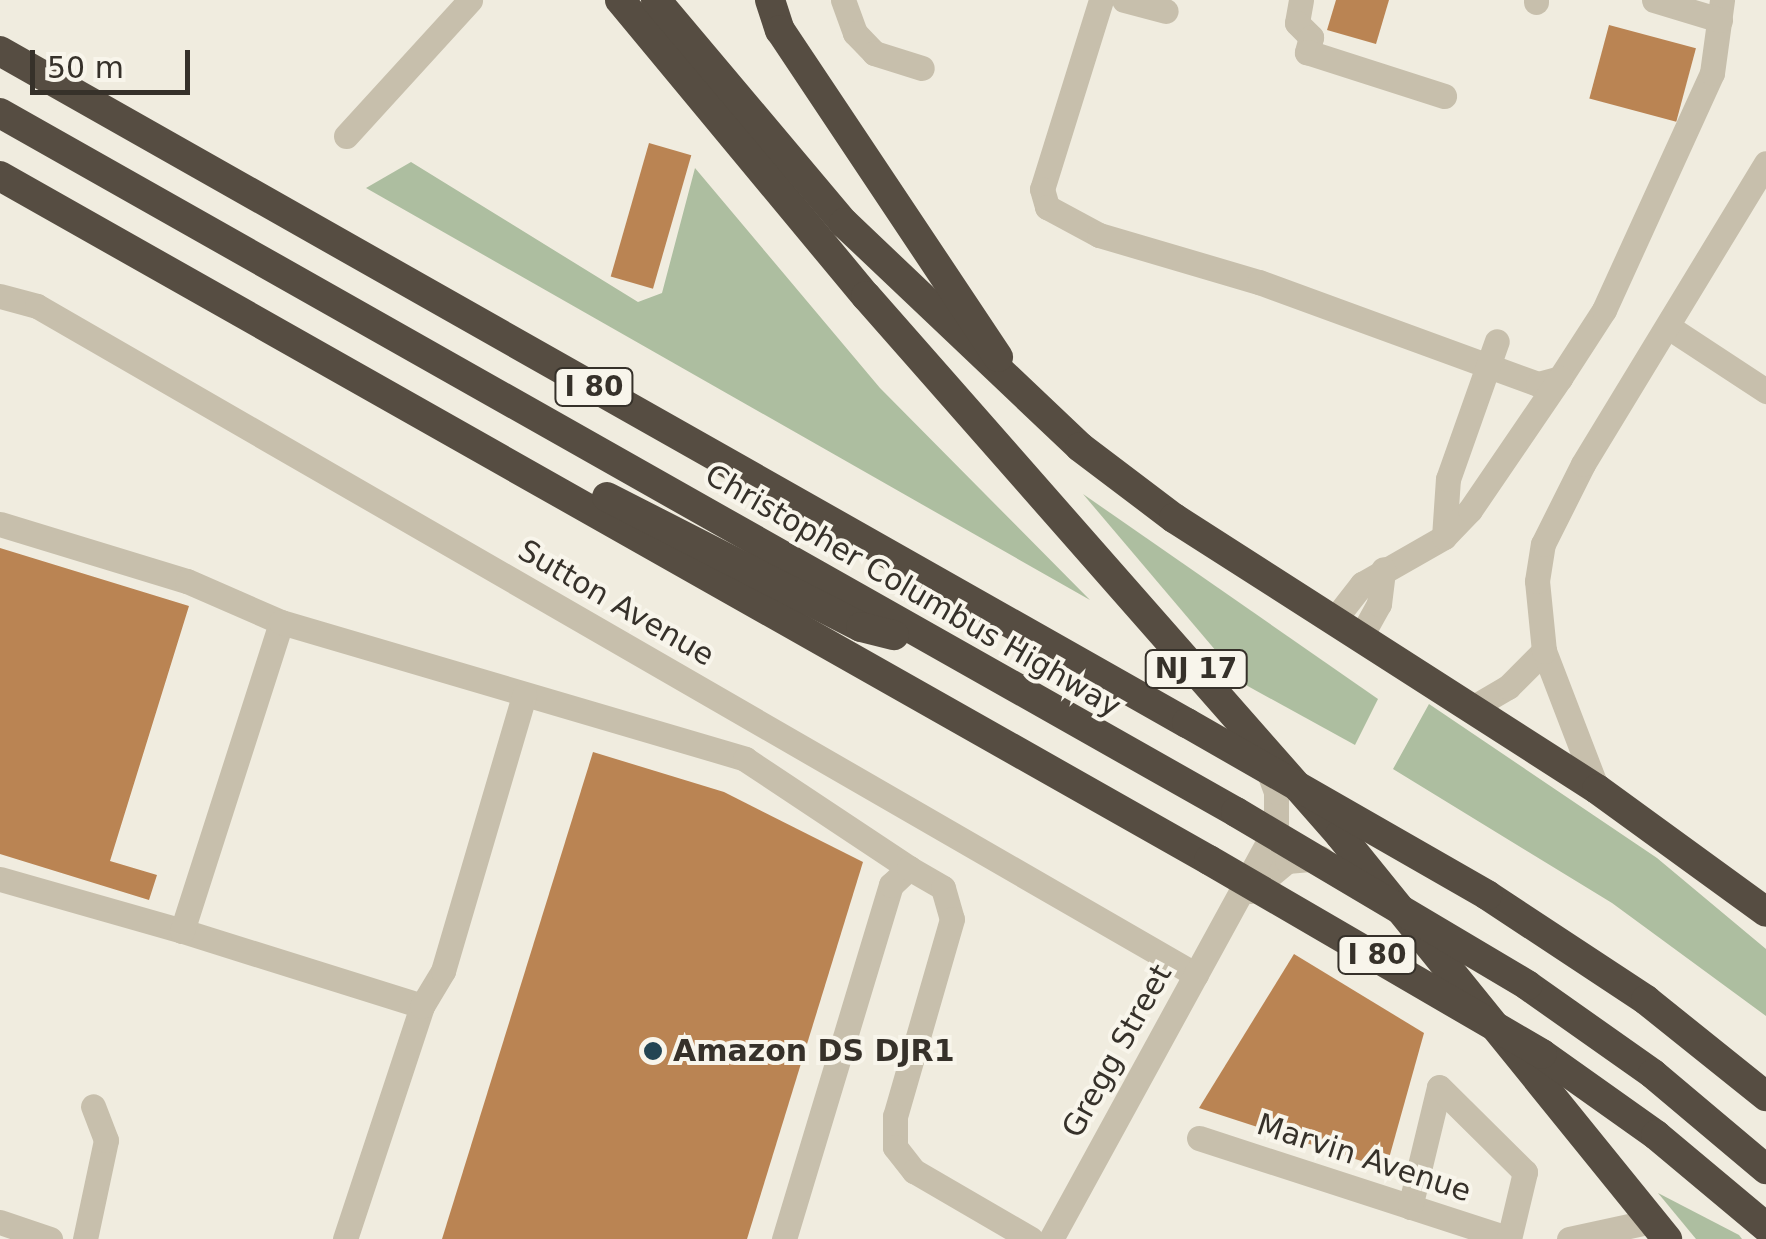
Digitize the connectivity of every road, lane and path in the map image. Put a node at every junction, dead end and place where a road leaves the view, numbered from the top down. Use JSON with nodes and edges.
{"nodes":[{"id":1,"x":620,"y":0,"type":"edge"},
{"id":2,"x":656,"y":0,"type":"edge"},
{"id":3,"x":770,"y":0,"type":"edge"},
{"id":4,"x":844,"y":0,"type":"edge"},
{"id":5,"x":1102,"y":0,"type":"edge"},
{"id":6,"x":1124,"y":0,"type":"edge"},
{"id":7,"x":1301,"y":0,"type":"edge"},
{"id":8,"x":1654,"y":0,"type":"edge"},
{"id":9,"x":467,"y":1,"type":"edge"},
{"id":10,"x":1721,"y":10,"type":"edge"},
{"id":11,"x":1166,"y":12,"type":"dead end"},
{"id":12,"x":0,"y":51,"type":"edge"},
{"id":13,"x":922,"y":68,"type":"dead end"},
{"id":14,"x":1444,"y":96,"type":"dead end"},
{"id":15,"x":0,"y":113,"type":"edge"},
{"id":16,"x":346,"y":136,"type":"dead end"},
{"id":17,"x":1766,"y":164,"type":"edge"},
{"id":18,"x":0,"y":176,"type":"edge"},
{"id":19,"x":0,"y":296,"type":"edge"},
{"id":20,"x":1670,"y":328,"type":"junction"},
{"id":21,"x":1497,"y":341,"type":"dead end"},
{"id":22,"x":1488,"y":366,"type":"junction"},
{"id":23,"x":1560,"y":378,"type":"junction"},
{"id":24,"x":1766,"y":391,"type":"edge"},
{"id":25,"x":1027,"y":401,"type":"junction"},
{"id":26,"x":437,"y":422,"type":"junction"},
{"id":27,"x":0,"y":524,"type":"edge"},
{"id":28,"x":1444,"y":537,"type":"junction"},
{"id":29,"x":1383,"y":570,"type":"junction"},
{"id":30,"x":1334,"y":620,"type":"junction"},
{"id":31,"x":281,"y":622,"type":"junction"},
{"id":32,"x":1360,"y":638,"type":"junction"},
{"id":33,"x":940,"y":648,"type":"junction"},
{"id":34,"x":1544,"y":651,"type":"junction"},
{"id":35,"x":524,"y":695,"type":"junction"},
{"id":36,"x":1472,"y":708,"type":"junction"},
{"id":37,"x":1256,"y":738,"type":"junction"},
{"id":38,"x":1597,"y":789,"type":"junction"},
{"id":39,"x":1364,"y":865,"type":"junction"},
{"id":40,"x":909,"y":868,"type":"junction"},
{"id":41,"x":0,"y":880,"type":"edge"},
{"id":42,"x":1244,"y":897,"type":"junction"},
{"id":43,"x":1766,"y":912,"type":"edge"},
{"id":44,"x":182,"y":931,"type":"junction"},
{"id":45,"x":1196,"y":975,"type":"junction"},
{"id":46,"x":422,"y":1006,"type":"junction"},
{"id":47,"x":1766,"y":1096,"type":"edge"},
{"id":48,"x":93,"y":1106,"type":"dead end"},
{"id":49,"x":1199,"y":1138,"type":"dead end"},
{"id":50,"x":1766,"y":1169,"type":"edge"},
{"id":51,"x":1410,"y":1207,"type":"junction"},
{"id":52,"x":0,"y":1222,"type":"edge"},
{"id":53,"x":1766,"y":1226,"type":"edge"},
{"id":54,"x":1659,"y":1230,"type":"edge"},
{"id":55,"x":50,"y":1239,"type":"edge"},
{"id":56,"x":85,"y":1239,"type":"edge"},
{"id":57,"x":345,"y":1239,"type":"edge"},
{"id":58,"x":784,"y":1239,"type":"edge"},
{"id":59,"x":1031,"y":1239,"type":"edge"},
{"id":60,"x":1052,"y":1239,"type":"edge"},
{"id":61,"x":1509,"y":1239,"type":"edge"},
{"id":62,"x":1569,"y":1239,"type":"edge"}],
"edges":[{"from":1,"to":37,"type":"highway","number":"NJ 17"},
{"from":2,"to":25,"type":"highway"},
{"from":3,"to":25,"type":"highway"},
{"from":4,"to":13,"type":"street"},
{"from":5,"to":22,"type":"street"},
{"from":6,"to":11,"type":"street"},
{"from":7,"to":14,"type":"street"},
{"from":8,"to":10,"type":"street"},
{"from":9,"to":16,"type":"street"},
{"from":10,"to":23,"type":"street"},
{"from":12,"to":47,"type":"highway","name":"Christopher Columbus Highway","number":"I 80","bridge":true},
{"from":15,"to":33,"type":"highway","name":"Christopher Columbus Highway","number":"I 80"},
{"from":17,"to":20,"type":"street"},
{"from":18,"to":26,"type":"highway","number":"I 80"},
{"from":19,"to":45,"type":"street","name":"Sutton Avenue"},
{"from":20,"to":24,"type":"street"},
{"from":20,"to":34,"type":"street"},
{"from":21,"to":22,"type":"street"},
{"from":22,"to":23,"type":"street"},
{"from":22,"to":28,"type":"street"},
{"from":23,"to":28,"type":"street"},
{"from":25,"to":30,"type":"highway"},
{"from":26,"to":33,"type":"highway"},
{"from":26,"to":53,"type":"highway","number":"I 80","bridge":true},
{"from":27,"to":31,"type":"street"},
{"from":28,"to":29,"type":"street"},
{"from":29,"to":30,"type":"street"},
{"from":29,"to":32,"type":"street"},
{"from":30,"to":32,"type":"highway"},
{"from":31,"to":35,"type":"street"},
{"from":31,"to":44,"type":"street"},
{"from":32,"to":36,"type":"highway"},
{"from":33,"to":50,"type":"highway","name":"Christopher Columbus Highway","number":"I 80","bridge":true},
{"from":34,"to":36,"type":"street"},
{"from":34,"to":38,"type":"street"},
{"from":35,"to":40,"type":"street"},
{"from":35,"to":46,"type":"street"},
{"from":36,"to":38,"type":"highway"},
{"from":37,"to":39,"type":"highway","number":"NJ 17"},
{"from":37,"to":42,"type":"street","name":"Gregg Street"},
{"from":38,"to":43,"type":"highway"},
{"from":39,"to":42,"type":"street","name":"Gregg Street"},
{"from":39,"to":54,"type":"highway","number":"NJ 17"},
{"from":40,"to":58,"type":"street"},
{"from":40,"to":59,"type":"street"},
{"from":41,"to":44,"type":"street"},
{"from":42,"to":45,"type":"street","name":"Gregg Street"},
{"from":44,"to":46,"type":"street"},
{"from":45,"to":60,"type":"street","name":"Gregg Street"},
{"from":46,"to":57,"type":"street"},
{"from":48,"to":56,"type":"street"},
{"from":49,"to":51,"type":"street","name":"Marvin Avenue"},
{"from":51,"to":61,"type":"street","name":"Marvin Avenue"},
{"from":51,"to":61,"type":"street"},
{"from":52,"to":55,"type":"street"},
{"from":54,"to":62,"type":"street"}]}
